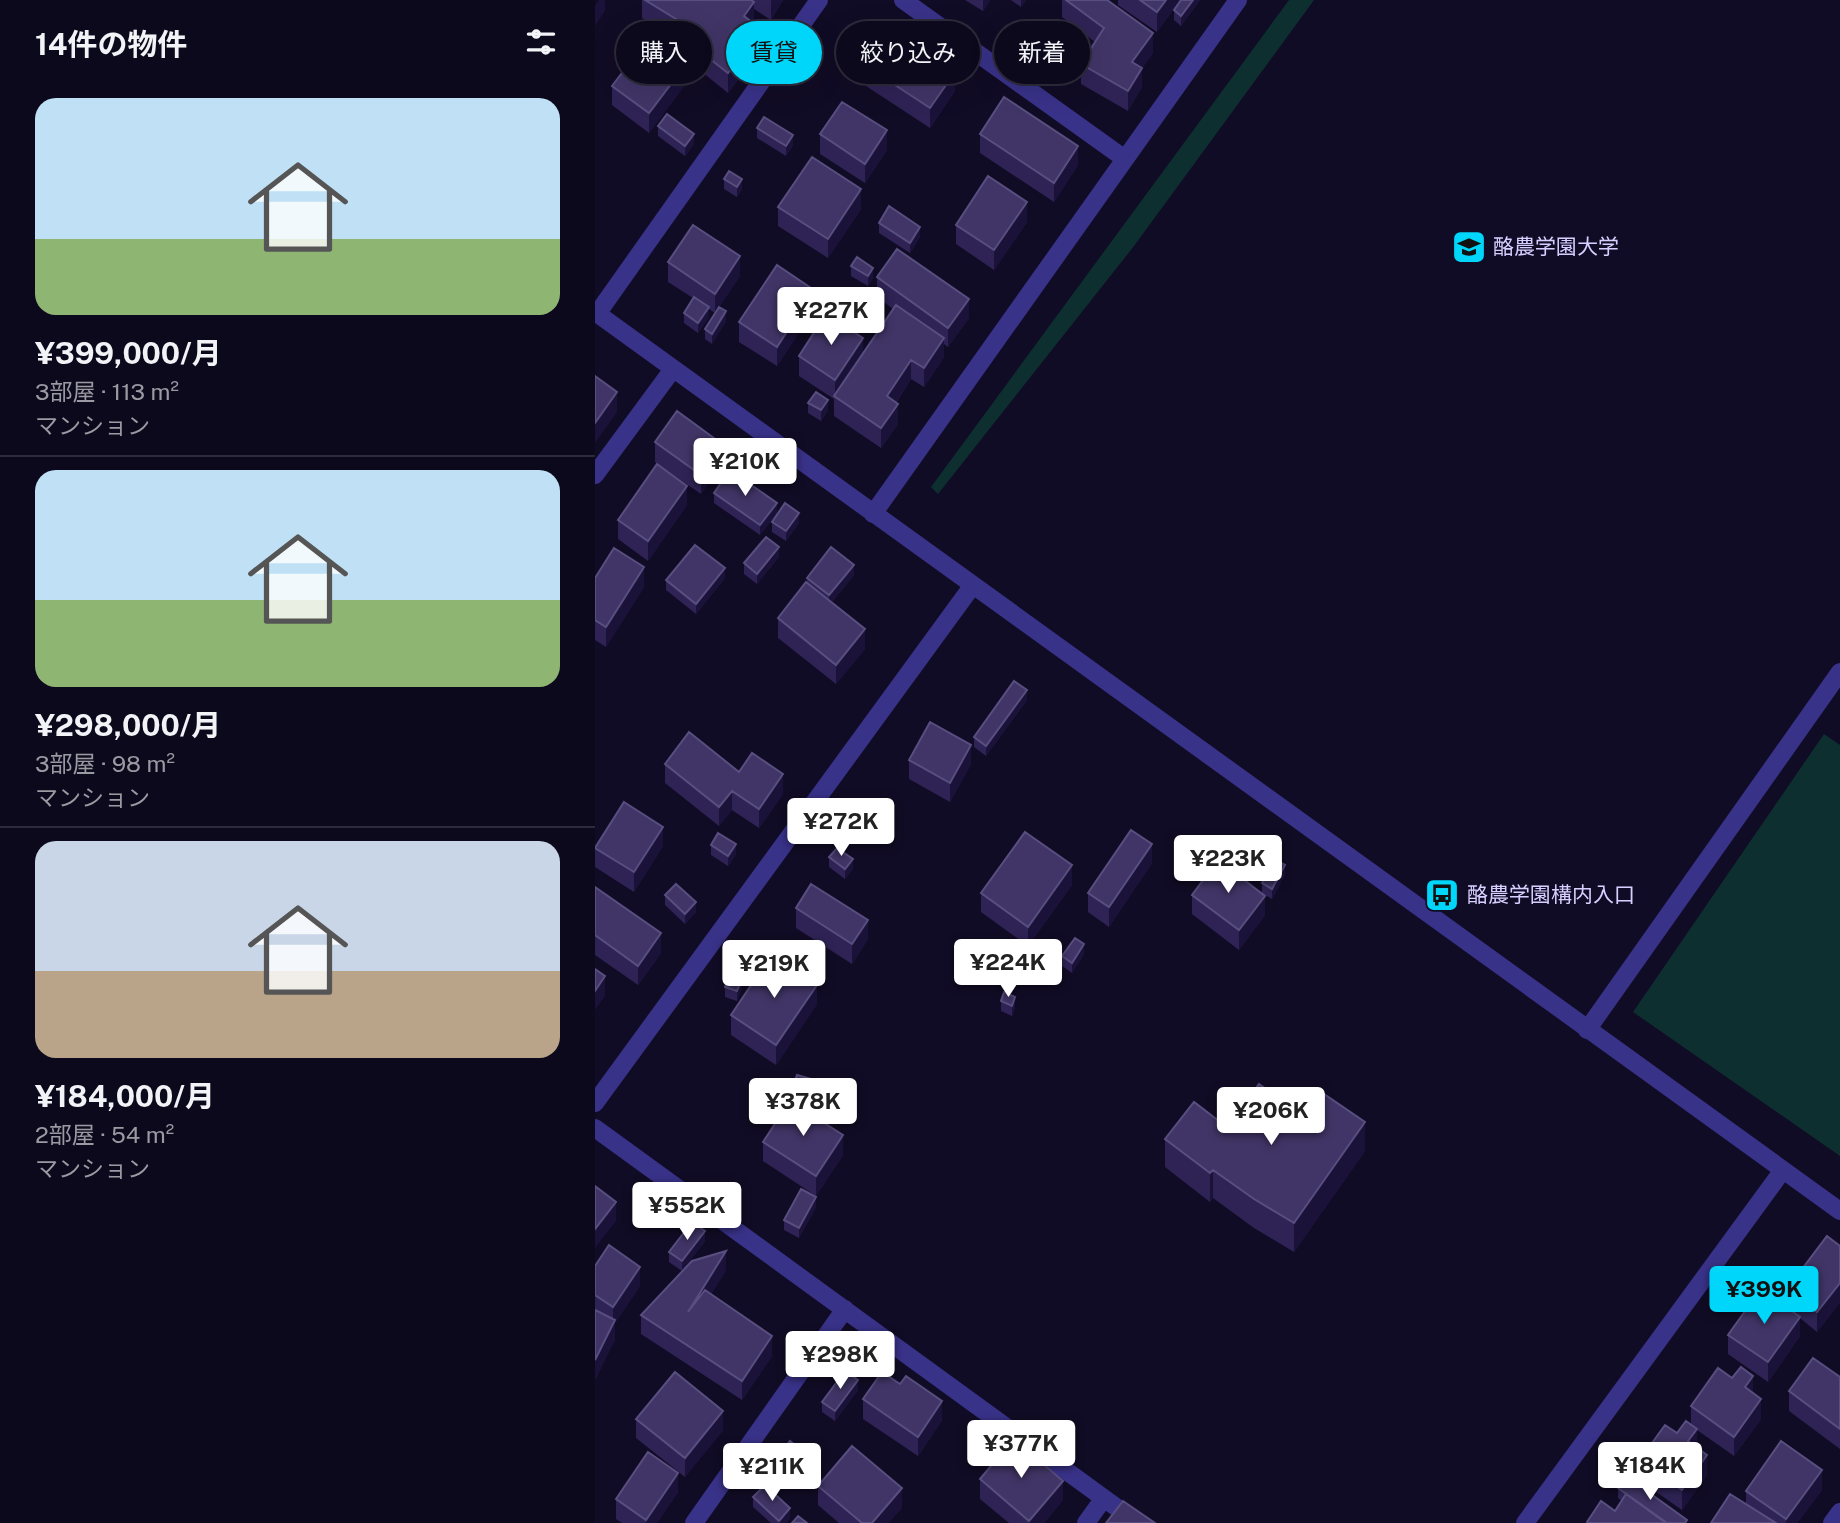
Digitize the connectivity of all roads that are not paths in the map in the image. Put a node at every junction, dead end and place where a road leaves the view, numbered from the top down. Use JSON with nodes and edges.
{"nodes":[{"id":1,"x":819,"y":0,"type":"edge"},
{"id":2,"x":904,"y":0,"type":"edge"},
{"id":3,"x":1238,"y":0,"type":"edge"},
{"id":4,"x":1125,"y":159,"type":"junction"},
{"id":5,"x":596,"y":313,"type":"edge"},
{"id":6,"x":673,"y":369,"type":"junction"},
{"id":7,"x":595,"y":475,"type":"edge"},
{"id":8,"x":873,"y":514,"type":"junction"},
{"id":9,"x":973,"y":585,"type":"junction"},
{"id":10,"x":1840,"y":672,"type":"edge"},
{"id":11,"x":1587,"y":1030,"type":"junction"},
{"id":12,"x":595,"y":1102,"type":"edge"},
{"id":13,"x":595,"y":1128,"type":"edge"},
{"id":14,"x":1783,"y":1170,"type":"junction"},
{"id":15,"x":1840,"y":1211,"type":"edge"},
{"id":16,"x":845,"y":1309,"type":"junction"},
{"id":17,"x":1104,"y":1498,"type":"junction"},
{"id":18,"x":1840,"y":1512,"type":"edge"},
{"id":19,"x":694,"y":1523,"type":"edge"},
{"id":20,"x":1086,"y":1523,"type":"edge"},
{"id":21,"x":1138,"y":1523,"type":"edge"},
{"id":22,"x":1525,"y":1523,"type":"edge"},
{"id":23,"x":1832,"y":1523,"type":"edge"}],
"edges":[{"from":1,"to":5,"type":"street"},
{"from":2,"to":4,"type":"street"},
{"from":3,"to":4,"type":"street"},
{"from":4,"to":8,"type":"street"},
{"from":5,"to":6,"type":"street"},
{"from":6,"to":7,"type":"street"},
{"from":6,"to":8,"type":"street"},
{"from":8,"to":9,"type":"street"},
{"from":9,"to":11,"type":"street"},
{"from":9,"to":12,"type":"street"},
{"from":10,"to":11,"type":"street"},
{"from":11,"to":14,"type":"street"},
{"from":13,"to":16,"type":"street"},
{"from":14,"to":15,"type":"street"},
{"from":14,"to":22,"type":"street"},
{"from":16,"to":17,"type":"street"},
{"from":16,"to":19,"type":"street"},
{"from":17,"to":20,"type":"street"},
{"from":17,"to":21,"type":"street"},
{"from":18,"to":23,"type":"street"}]}
